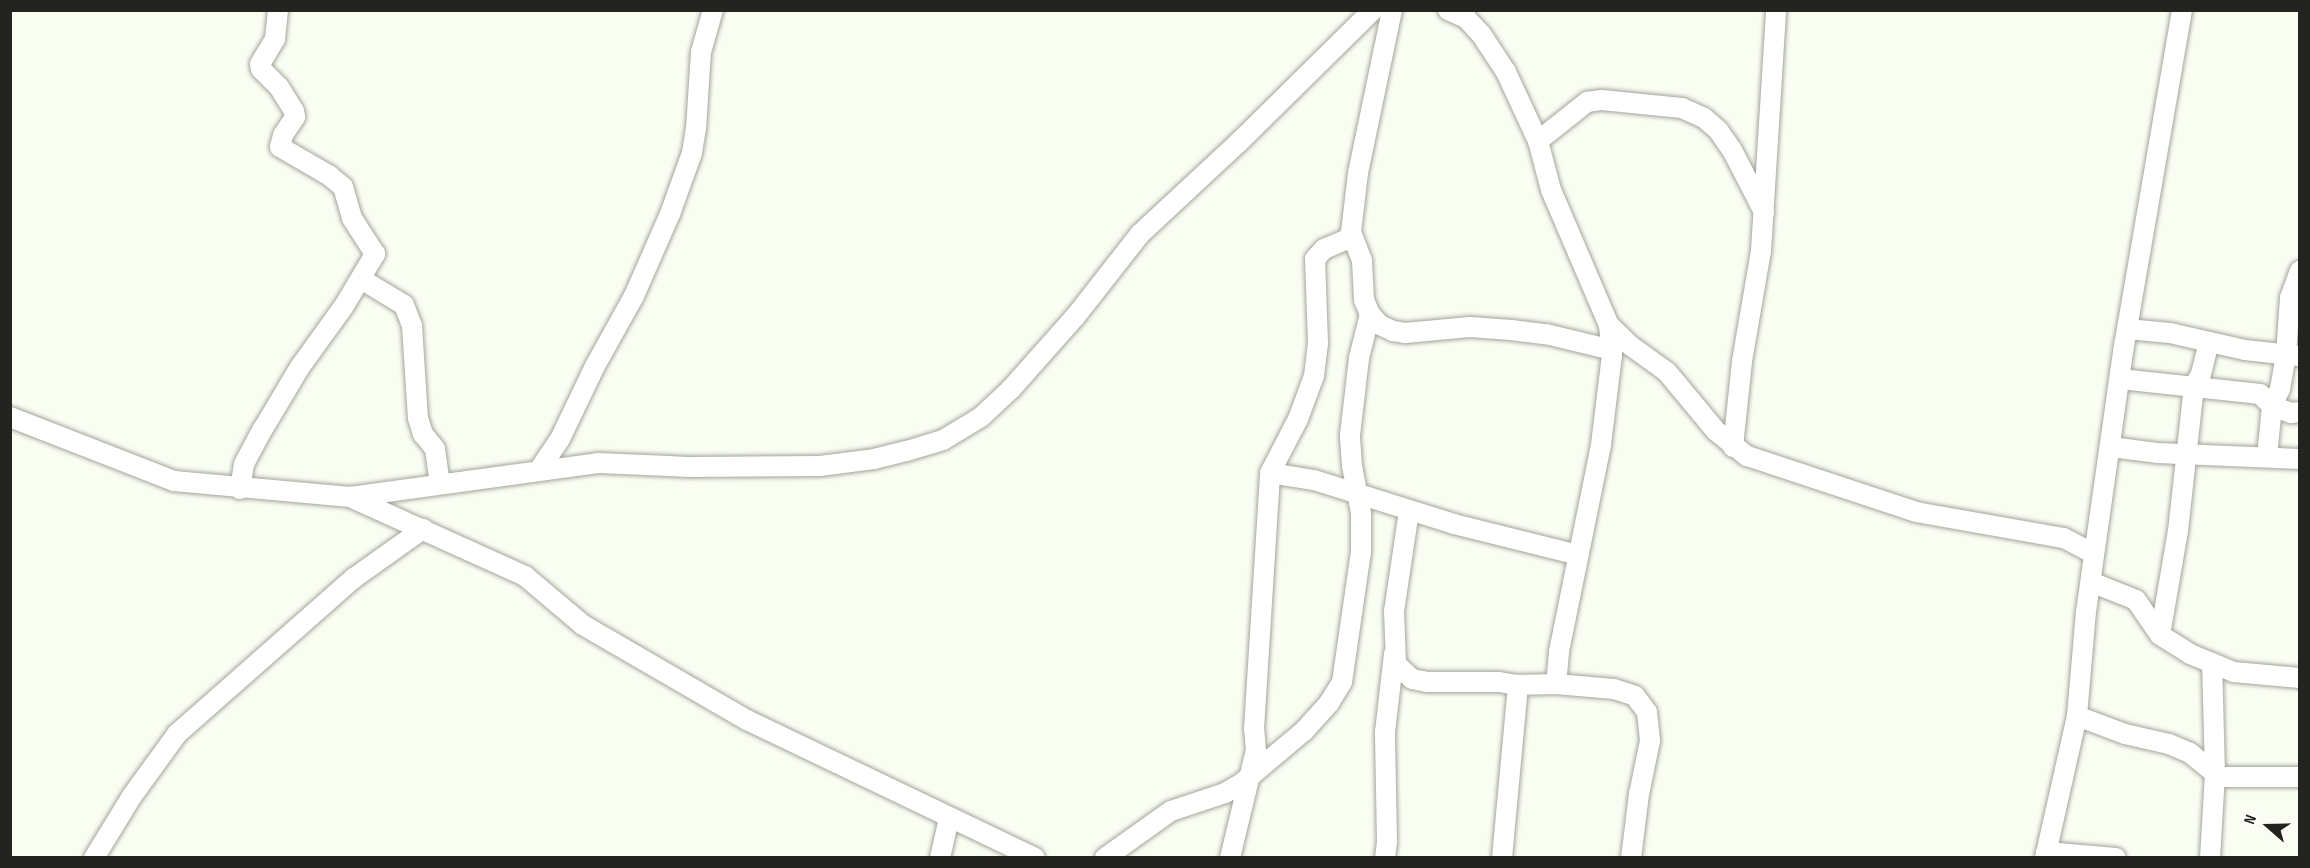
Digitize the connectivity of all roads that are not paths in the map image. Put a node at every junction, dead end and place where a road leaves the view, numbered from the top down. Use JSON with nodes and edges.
{"nodes":[{"id":1,"x":278,"y":10,"type":"edge"},
{"id":2,"x":713,"y":10,"type":"edge"},
{"id":3,"x":1373,"y":10,"type":"edge"},
{"id":4,"x":1392,"y":10,"type":"edge"},
{"id":5,"x":1448,"y":10,"type":"edge"},
{"id":6,"x":1776,"y":10,"type":"edge"},
{"id":7,"x":2182,"y":10,"type":"edge"},
{"id":8,"x":1538,"y":141,"type":"junction"},
{"id":9,"x":1764,"y":212,"type":"junction"},
{"id":10,"x":1351,"y":232,"type":"junction"},
{"id":11,"x":2300,"y":272,"type":"edge"},
{"id":12,"x":361,"y":279,"type":"junction"},
{"id":13,"x":1370,"y":314,"type":"junction"},
{"id":14,"x":1609,"y":325,"type":"junction"},
{"id":15,"x":2127,"y":329,"type":"junction"},
{"id":16,"x":2209,"y":342,"type":"junction"},
{"id":17,"x":1612,"y":350,"type":"junction"},
{"id":18,"x":2293,"y":356,"type":"edge"},
{"id":19,"x":2120,"y":379,"type":"junction"},
{"id":20,"x":2194,"y":386,"type":"junction"},
{"id":21,"x":2272,"y":406,"type":"junction"},
{"id":22,"x":2300,"y":412,"type":"edge"},
{"id":23,"x":10,"y":417,"type":"edge"},
{"id":24,"x":1733,"y":447,"type":"junction"},
{"id":25,"x":2111,"y":447,"type":"junction"},
{"id":26,"x":2185,"y":454,"type":"junction"},
{"id":27,"x":2267,"y":457,"type":"junction"},
{"id":28,"x":2300,"y":459,"type":"edge"},
{"id":29,"x":539,"y":470,"type":"junction"},
{"id":30,"x":1270,"y":473,"type":"junction"},
{"id":31,"x":440,"y":483,"type":"junction"},
{"id":32,"x":409,"y":488,"type":"junction"},
{"id":33,"x":240,"y":489,"type":"junction"},
{"id":34,"x":1358,"y":494,"type":"junction"},
{"id":35,"x":350,"y":497,"type":"junction"},
{"id":36,"x":1409,"y":511,"type":"junction"},
{"id":37,"x":403,"y":520,"type":"junction"},
{"id":38,"x":423,"y":529,"type":"junction"},
{"id":39,"x":2094,"y":554,"type":"junction"},
{"id":40,"x":1578,"y":555,"type":"junction"},
{"id":41,"x":2091,"y":582,"type":"junction"},
{"id":42,"x":2160,"y":635,"type":"junction"},
{"id":43,"x":1394,"y":653,"type":"junction"},
{"id":44,"x":2212,"y":663,"type":"junction"},
{"id":45,"x":2300,"y":678,"type":"edge"},
{"id":46,"x":1556,"y":684,"type":"junction"},
{"id":47,"x":1518,"y":686,"type":"junction"},
{"id":48,"x":2077,"y":716,"type":"junction"},
{"id":49,"x":2215,"y":774,"type":"junction"},
{"id":50,"x":2300,"y":777,"type":"edge"},
{"id":51,"x":1247,"y":778,"type":"junction"},
{"id":52,"x":949,"y":818,"type":"junction"},
{"id":53,"x":2046,"y":855,"type":"edge"},
{"id":54,"x":94,"y":858,"type":"edge"},
{"id":55,"x":940,"y":858,"type":"edge"},
{"id":56,"x":1035,"y":858,"type":"edge"},
{"id":57,"x":1105,"y":858,"type":"edge"},
{"id":58,"x":1230,"y":858,"type":"edge"},
{"id":59,"x":1385,"y":858,"type":"edge"},
{"id":60,"x":1502,"y":858,"type":"edge"},
{"id":61,"x":1631,"y":858,"type":"edge"},
{"id":62,"x":2116,"y":858,"type":"edge"},
{"id":63,"x":2210,"y":858,"type":"edge"}],
"edges":[{"from":1,"to":12,"type":"street"},
{"from":2,"to":29,"type":"street"},
{"from":3,"to":29,"type":"street"},
{"from":4,"to":10,"type":"street"},
{"from":5,"to":8,"type":"street"},
{"from":6,"to":9,"type":"street"},
{"from":7,"to":15,"type":"street"},
{"from":8,"to":9,"type":"street"},
{"from":8,"to":14,"type":"street"},
{"from":9,"to":24,"type":"street"},
{"from":10,"to":13,"type":"street"},
{"from":10,"to":30,"type":"street"},
{"from":11,"to":18,"type":"street"},
{"from":12,"to":31,"type":"street"},
{"from":12,"to":33,"type":"street"},
{"from":13,"to":17,"type":"street"},
{"from":13,"to":34,"type":"street"},
{"from":14,"to":17,"type":"street"},
{"from":14,"to":24,"type":"street"},
{"from":15,"to":16,"type":"street"},
{"from":15,"to":19,"type":"street"},
{"from":16,"to":18,"type":"street"},
{"from":16,"to":20,"type":"street"},
{"from":17,"to":40,"type":"street"},
{"from":18,"to":21,"type":"street"},
{"from":19,"to":20,"type":"street"},
{"from":19,"to":25,"type":"street"},
{"from":20,"to":21,"type":"street"},
{"from":20,"to":26,"type":"street"},
{"from":21,"to":22,"type":"street"},
{"from":21,"to":27,"type":"street"},
{"from":23,"to":33,"type":"street"},
{"from":24,"to":39,"type":"street"},
{"from":25,"to":26,"type":"street"},
{"from":25,"to":39,"type":"street"},
{"from":26,"to":27,"type":"street"},
{"from":26,"to":42,"type":"street"},
{"from":27,"to":28,"type":"street"},
{"from":29,"to":31,"type":"street"},
{"from":30,"to":34,"type":"street"},
{"from":30,"to":51,"type":"street"},
{"from":31,"to":32,"type":"street"},
{"from":32,"to":35,"type":"street"},
{"from":32,"to":37,"type":"street"},
{"from":33,"to":35,"type":"street"},
{"from":34,"to":36,"type":"street"},
{"from":34,"to":51,"type":"street"},
{"from":35,"to":37,"type":"street"},
{"from":36,"to":40,"type":"street"},
{"from":36,"to":43,"type":"street"},
{"from":37,"to":38,"type":"street"},
{"from":38,"to":52,"type":"street"},
{"from":38,"to":54,"type":"street"},
{"from":39,"to":41,"type":"street"},
{"from":40,"to":46,"type":"street"},
{"from":41,"to":42,"type":"street"},
{"from":41,"to":48,"type":"street"},
{"from":42,"to":44,"type":"street"},
{"from":43,"to":47,"type":"street"},
{"from":43,"to":59,"type":"street"},
{"from":44,"to":45,"type":"street"},
{"from":44,"to":49,"type":"street"},
{"from":46,"to":47,"type":"street"},
{"from":46,"to":61,"type":"street"},
{"from":47,"to":60,"type":"street"},
{"from":48,"to":49,"type":"street"},
{"from":48,"to":53,"type":"street"},
{"from":49,"to":50,"type":"street"},
{"from":49,"to":63,"type":"street"},
{"from":51,"to":57,"type":"street"},
{"from":51,"to":58,"type":"street"},
{"from":52,"to":55,"type":"street"},
{"from":52,"to":56,"type":"street"},
{"from":53,"to":62,"type":"street"}]}
